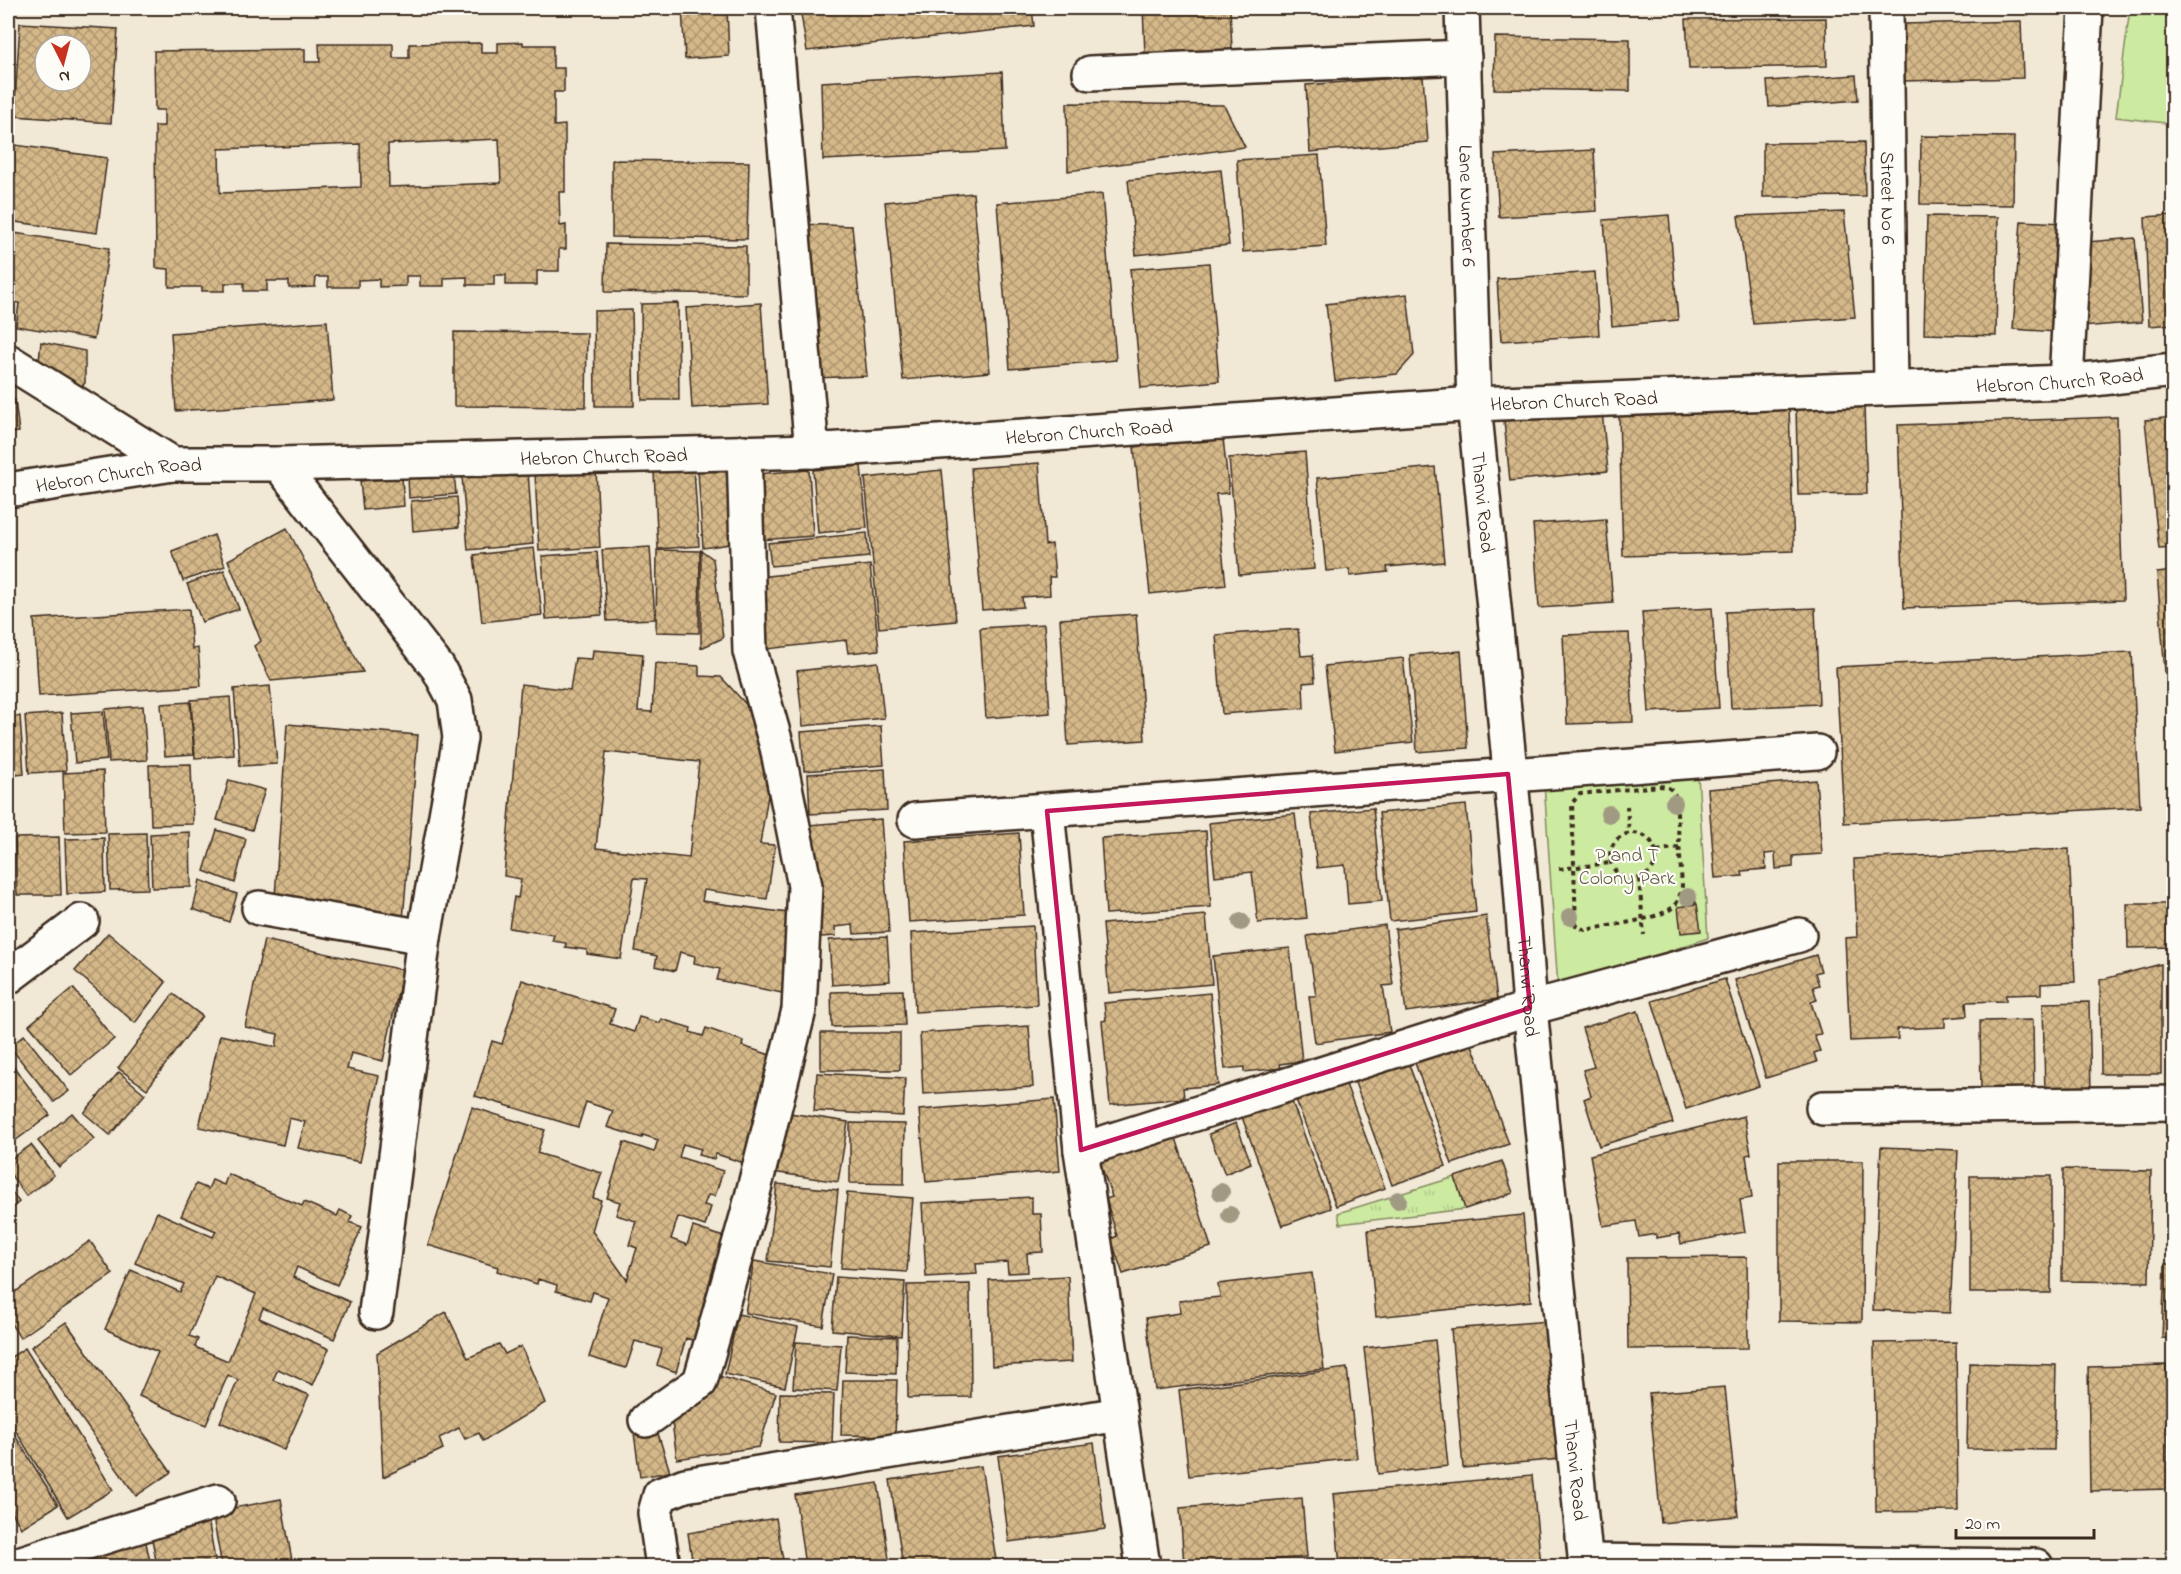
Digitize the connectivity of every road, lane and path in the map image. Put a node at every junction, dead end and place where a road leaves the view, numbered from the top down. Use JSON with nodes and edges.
{"nodes":[{"id":1,"x":773,"y":8,"type":"edge"},
{"id":2,"x":1462,"y":8,"type":"edge"},
{"id":3,"x":1886,"y":8,"type":"edge"},
{"id":4,"x":2086,"y":9,"type":"edge"},
{"id":5,"x":1464,"y":57,"type":"junction"},
{"id":6,"x":1090,"y":73,"type":"dead end"},
{"id":7,"x":8,"y":362,"type":"edge"},
{"id":8,"x":2174,"y":370,"type":"edge"},
{"id":9,"x":2066,"y":382,"type":"junction"},
{"id":10,"x":1891,"y":388,"type":"junction"},
{"id":11,"x":1474,"y":404,"type":"junction"},
{"id":12,"x":812,"y":451,"type":"junction"},
{"id":13,"x":744,"y":452,"type":"junction"},
{"id":14,"x":172,"y":464,"type":"junction"},
{"id":15,"x":279,"y":464,"type":"junction"},
{"id":16,"x":8,"y":490,"type":"edge"},
{"id":17,"x":1817,"y":752,"type":"dead end"},
{"id":18,"x":1508,"y":774,"type":"junction"},
{"id":19,"x":1047,"y":811,"type":"junction"},
{"id":20,"x":915,"y":820,"type":"dead end"},
{"id":21,"x":1680,"y":847,"type":"junction"},
{"id":22,"x":1657,"y":851,"type":"junction"},
{"id":23,"x":1611,"y":863,"type":"junction"},
{"id":24,"x":1573,"y":868,"type":"junction"},
{"id":25,"x":1520,"y":873,"type":"junction"},
{"id":26,"x":1639,"y":879,"type":"junction"},
{"id":27,"x":259,"y":908,"type":"dead end"},
{"id":28,"x":1642,"y":919,"type":"junction"},
{"id":29,"x":82,"y":921,"type":"dead end"},
{"id":30,"x":1799,"y":935,"type":"dead end"},
{"id":31,"x":424,"y":937,"type":"junction"},
{"id":32,"x":1644,"y":939,"type":"dead end"},
{"id":33,"x":8,"y":977,"type":"edge"},
{"id":34,"x":1530,"y":1008,"type":"junction"},
{"id":35,"x":2174,"y":1103,"type":"edge"},
{"id":36,"x":1823,"y":1108,"type":"dead end"},
{"id":37,"x":1082,"y":1150,"type":"junction"},
{"id":38,"x":376,"y":1312,"type":"dead end"},
{"id":39,"x":1120,"y":1414,"type":"junction"},
{"id":40,"x":646,"y":1420,"type":"dead end"},
{"id":41,"x":218,"y":1501,"type":"dead end"},
{"id":42,"x":1586,"y":1564,"type":"edge"},
{"id":43,"x":12,"y":1566,"type":"edge"},
{"id":44,"x":663,"y":1566,"type":"edge"},
{"id":45,"x":1143,"y":1566,"type":"edge"},
{"id":46,"x":2036,"y":1566,"type":"edge"}],
"edges":[{"from":1,"to":12,"type":"street"},
{"from":2,"to":5,"type":"street","name":"Lane Number 6"},
{"from":3,"to":10,"type":"street","name":"Street No 6"},
{"from":4,"to":9,"type":"street"},
{"from":5,"to":6,"type":"street"},
{"from":5,"to":11,"type":"street","name":"Lane Number 6"},
{"from":7,"to":14,"type":"street"},
{"from":8,"to":9,"type":"street","name":"Hebron Church Road"},
{"from":9,"to":10,"type":"street","name":"Hebron Church Road"},
{"from":10,"to":11,"type":"street","name":"Hebron Church Road"},
{"from":11,"to":12,"type":"street","name":"Hebron Church Road"},
{"from":11,"to":18,"type":"street","name":"Thanvi Road"},
{"from":12,"to":13,"type":"street","name":"Hebron Church Road"},
{"from":13,"to":15,"type":"street","name":"Hebron Church Road"},
{"from":13,"to":40,"type":"street"},
{"from":14,"to":15,"type":"street","name":"Hebron Church Road"},
{"from":14,"to":16,"type":"street","name":"Hebron Church Road"},
{"from":15,"to":31,"type":"street"},
{"from":17,"to":18,"type":"street"},
{"from":18,"to":19,"type":"street"},
{"from":18,"to":25,"type":"street","name":"Thanvi Road"},
{"from":19,"to":20,"type":"street"},
{"from":19,"to":37,"type":"street"},
{"from":21,"to":22,"type":"path"},
{"from":21,"to":24,"type":"path"},
{"from":21,"to":28,"type":"path"},
{"from":22,"to":23,"type":"path"},
{"from":22,"to":26,"type":"path"},
{"from":23,"to":24,"type":"path"},
{"from":23,"to":26,"type":"path"},
{"from":24,"to":25,"type":"path"},
{"from":24,"to":28,"type":"path"},
{"from":25,"to":34,"type":"street","name":"Thanvi Road"},
{"from":26,"to":28,"type":"path"},
{"from":27,"to":31,"type":"street"},
{"from":28,"to":32,"type":"path"},
{"from":29,"to":33,"type":"street"},
{"from":30,"to":34,"type":"street"},
{"from":31,"to":38,"type":"street"},
{"from":34,"to":37,"type":"street"},
{"from":34,"to":42,"type":"street","name":"Thanvi Road"},
{"from":35,"to":36,"type":"street"},
{"from":37,"to":39,"type":"street"},
{"from":39,"to":44,"type":"street"},
{"from":39,"to":45,"type":"street"},
{"from":41,"to":43,"type":"street"},
{"from":42,"to":46,"type":"street"}]}
